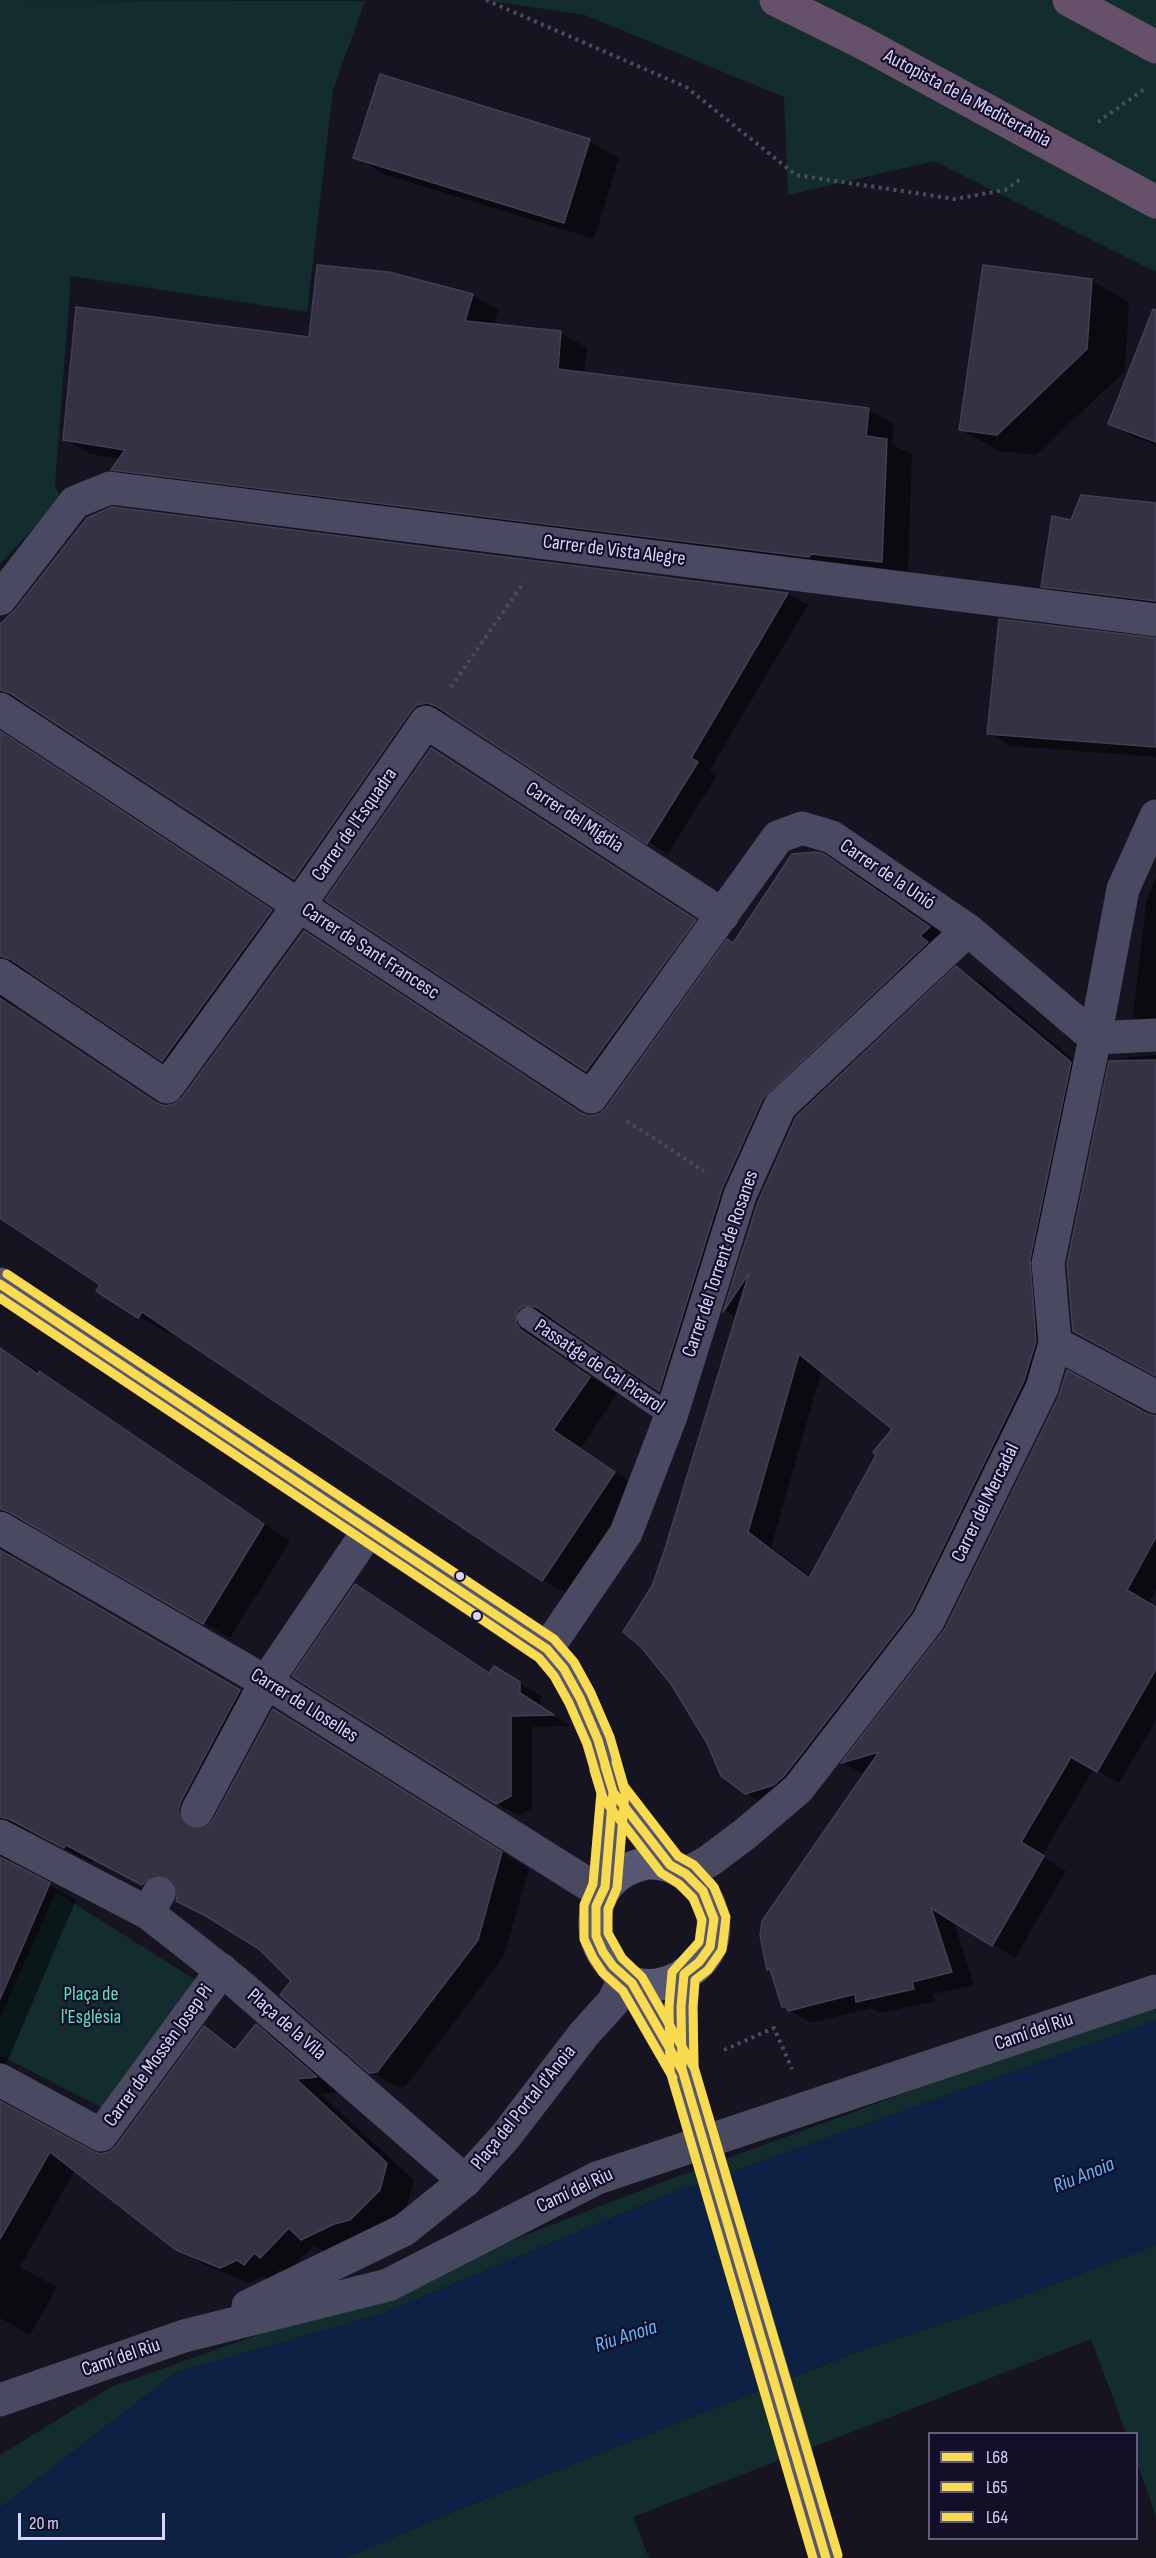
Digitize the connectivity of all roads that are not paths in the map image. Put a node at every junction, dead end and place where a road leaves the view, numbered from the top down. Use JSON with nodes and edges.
{"nodes":[{"id":1,"x":776,"y":0,"type":"edge"},
{"id":2,"x":1069,"y":0,"type":"edge"},
{"id":3,"x":1156,"y":47,"type":"edge"},
{"id":4,"x":1156,"y":202,"type":"edge"},
{"id":5,"x":0,"y":599,"type":"edge"},
{"id":6,"x":1156,"y":620,"type":"edge"},
{"id":7,"x":0,"y":710,"type":"edge"},
{"id":8,"x":426,"y":722,"type":"joint"},
{"id":9,"x":1156,"y":816,"type":"edge"},
{"id":10,"x":299,"y":905,"type":"junction"},
{"id":11,"x":723,"y":915,"type":"junction"},
{"id":12,"x":968,"y":930,"type":"junction"},
{"id":13,"x":0,"y":975,"type":"edge"},
{"id":14,"x":1156,"y":1035,"type":"edge"},
{"id":15,"x":1095,"y":1038,"type":"junction"},
{"id":16,"x":591,"y":1097,"type":"joint"},
{"id":17,"x":0,"y":1284,"type":"edge"},
{"id":18,"x":528,"y":1318,"type":"dead end"},
{"id":19,"x":1055,"y":1343,"type":"junction"},
{"id":20,"x":1156,"y":1397,"type":"edge"},
{"id":21,"x":671,"y":1416,"type":"junction"},
{"id":22,"x":0,"y":1528,"type":"edge"},
{"id":23,"x":369,"y":1530,"type":"junction"},
{"id":24,"x":547,"y":1650,"type":"junction"},
{"id":25,"x":267,"y":1682,"type":"junction"},
{"id":26,"x":613,"y":1792,"type":"junction"},
{"id":27,"x":197,"y":1811,"type":"tunnel mouth"},
{"id":28,"x":0,"y":1836,"type":"edge"},
{"id":29,"x":678,"y":1870,"type":"junction"},
{"id":30,"x":604,"y":1890,"type":"junction"},
{"id":31,"x":222,"y":1970,"type":"junction"},
{"id":32,"x":684,"y":1974,"type":"junction"},
{"id":33,"x":629,"y":1980,"type":"junction"},
{"id":34,"x":1156,"y":1991,"type":"edge"},
{"id":35,"x":682,"y":2069,"type":"junction"},
{"id":36,"x":0,"y":2079,"type":"edge"},
{"id":37,"x":465,"y":2181,"type":"junction"},
{"id":38,"x":184,"y":2336,"type":"junction"},
{"id":39,"x":0,"y":2400,"type":"edge"},
{"id":40,"x":825,"y":2558,"type":"edge"}],
"edges":[{"from":1,"to":4,"type":"highway","name":"Autopista de la Mediterrània","bridge":true},
{"from":2,"to":3,"type":"highway"},
{"from":5,"to":6,"type":"street","name":"Carrer de Vista Alegre"},
{"from":7,"to":10,"type":"street","name":"Carrer de Sant Francesc"},
{"from":8,"to":10,"type":"street","name":"Carrer de l'Esquadra"},
{"from":8,"to":11,"type":"street","name":"Carrer del Migdia"},
{"from":9,"to":15,"type":"street","name":"Carrer del Mercadal"},
{"from":10,"to":13,"type":"street","name":"Carrer de l'Esquadra"},
{"from":10,"to":16,"type":"street","name":"Carrer de Sant Francesc"},
{"from":11,"to":12,"type":"street","name":"Carrer de la Unió"},
{"from":11,"to":16,"type":"street","name":"Carrer de la Unió"},
{"from":12,"to":15,"type":"street","name":"Carrer de la Unió"},
{"from":12,"to":21,"type":"street","name":"Carrer del Torrent de Rosanes"},
{"from":14,"to":15,"type":"street"},
{"from":15,"to":19,"type":"street","name":"Carrer del Mercadal"},
{"from":17,"to":23,"type":"main road"},
{"from":18,"to":21,"type":"lane","name":"Passatge de Cal Picarol"},
{"from":19,"to":20,"type":"street"},
{"from":19,"to":29,"type":"street","name":"Carrer del Mercadal"},
{"from":21,"to":24,"type":"street","name":"Carrer del Torrent de Rosanes"},
{"from":22,"to":25,"type":"street","name":"Carrer de Lloselles"},
{"from":23,"to":24,"type":"main road"},
{"from":23,"to":25,"type":"street"},
{"from":24,"to":26,"type":"main road"},
{"from":25,"to":27,"type":"street"},
{"from":25,"to":30,"type":"street","name":"Carrer de Lloselles"},
{"from":26,"to":29,"type":"main road"},
{"from":26,"to":30,"type":"main road"},
{"from":28,"to":31,"type":"street","name":"Plaça de la Vila"},
{"from":29,"to":30,"type":"main road"},
{"from":29,"to":32,"type":"main road"},
{"from":30,"to":33,"type":"main road"},
{"from":31,"to":36,"type":"street","name":"Carrer de Mossèn Josep Pi"},
{"from":31,"to":37,"type":"street","name":"Plaça de la Vila"},
{"from":32,"to":33,"type":"main road"},
{"from":32,"to":35,"type":"main road"},
{"from":33,"to":35,"type":"main road"},
{"from":33,"to":37,"type":"street","name":"Plaça del Portal d'Anoia"},
{"from":34,"to":38,"type":"street","name":"Camí del Riu"},
{"from":35,"to":40,"type":"main road","bridge":true},
{"from":37,"to":38,"type":"street","name":"Plaça del Portal d'Anoia"},
{"from":38,"to":39,"type":"street","name":"Camí del Riu"}]}
